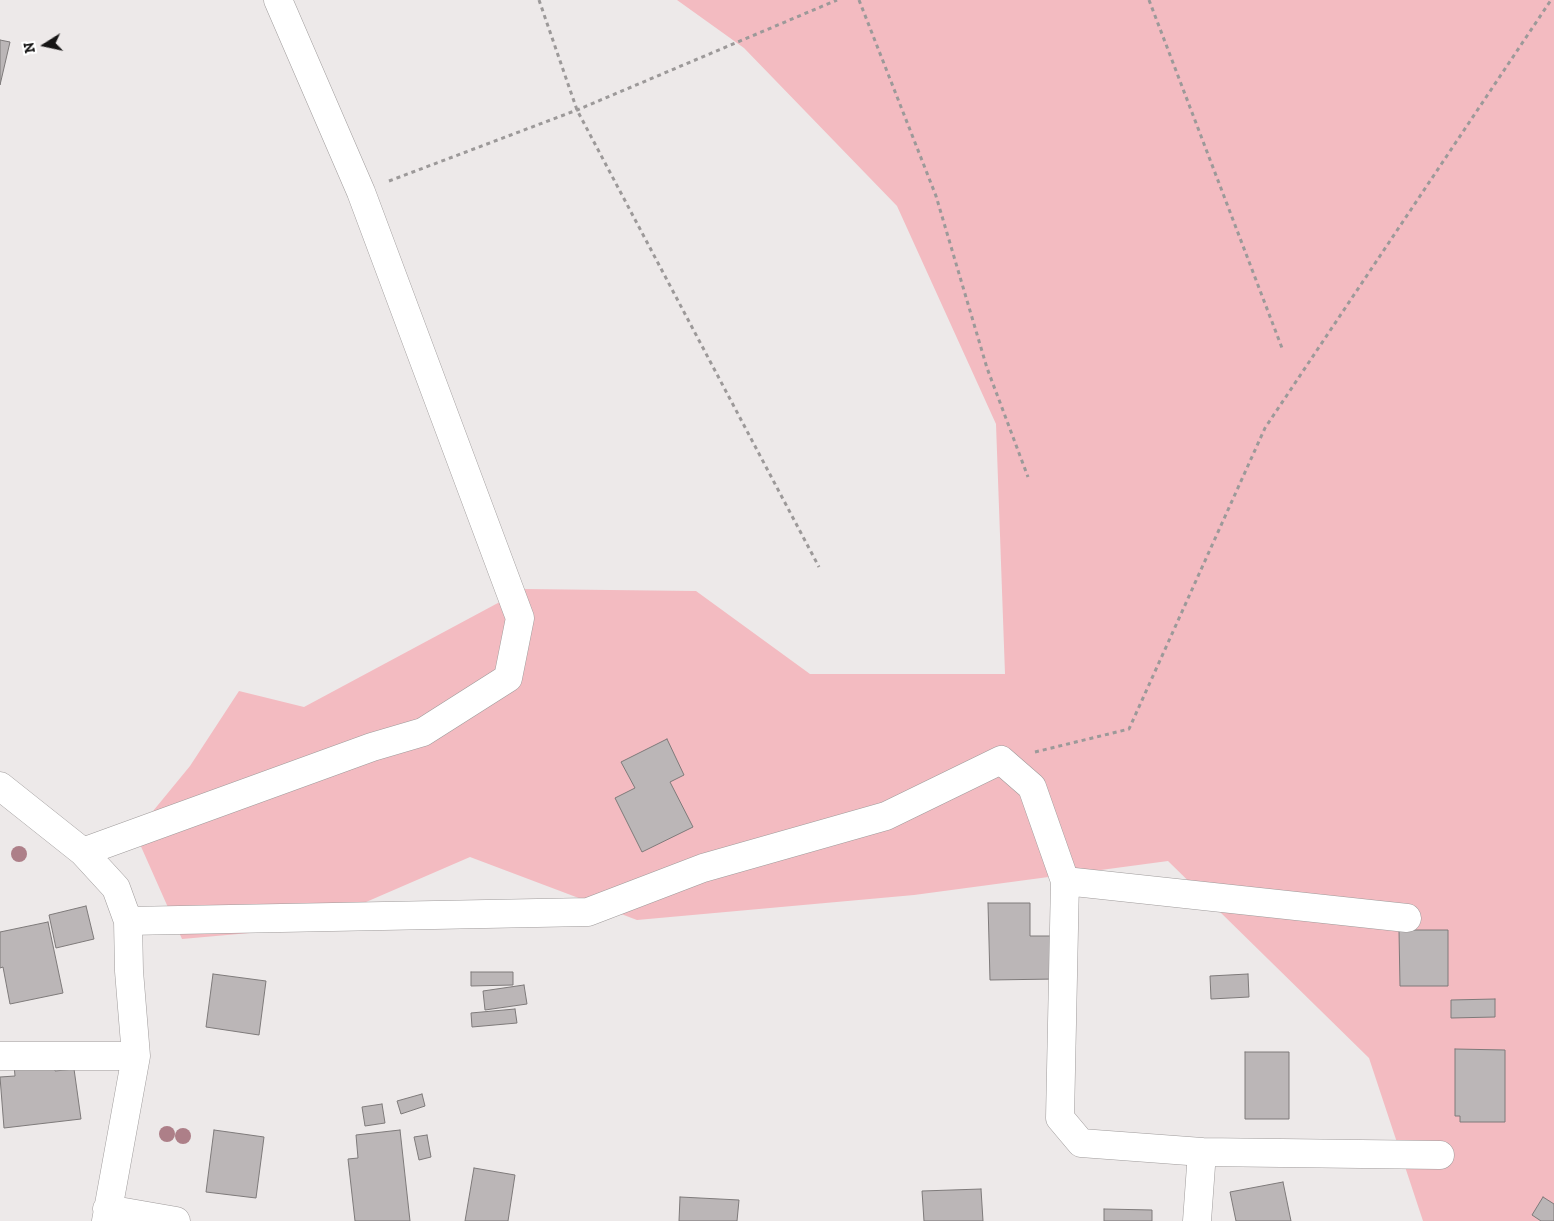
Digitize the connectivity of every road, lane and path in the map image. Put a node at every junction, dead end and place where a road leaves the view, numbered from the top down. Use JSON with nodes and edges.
{"nodes":[{"id":1,"x":278,"y":0,"type":"edge"},
{"id":2,"x":539,"y":0,"type":"edge"},
{"id":3,"x":837,"y":0,"type":"edge"},
{"id":4,"x":859,"y":0,"type":"edge"},
{"id":5,"x":1148,"y":0,"type":"edge"},
{"id":6,"x":1551,"y":0,"type":"edge"},
{"id":7,"x":577,"y":110,"type":"junction"},
{"id":8,"x":361,"y":192,"type":"junction"},
{"id":9,"x":1282,"y":348,"type":"dead end"},
{"id":10,"x":1028,"y":477,"type":"dead end"},
{"id":11,"x":819,"y":567,"type":"dead end"},
{"id":12,"x":1001,"y":760,"type":"junction"},
{"id":13,"x":0,"y":786,"type":"edge"},
{"id":14,"x":83,"y":852,"type":"junction"},
{"id":15,"x":1065,"y":881,"type":"junction"},
{"id":16,"x":1407,"y":918,"type":"dead end"},
{"id":17,"x":128,"y":921,"type":"junction"},
{"id":18,"x":0,"y":1056,"type":"edge"},
{"id":19,"x":136,"y":1056,"type":"junction"},
{"id":20,"x":1202,"y":1152,"type":"junction"},
{"id":21,"x":1440,"y":1155,"type":"dead end"},
{"id":22,"x":106,"y":1215,"type":"edge"},
{"id":23,"x":176,"y":1221,"type":"edge"},
{"id":24,"x":1197,"y":1221,"type":"edge"}],
"edges":[{"from":1,"to":8,"type":"street"},
{"from":2,"to":7,"type":"path"},
{"from":3,"to":7,"type":"path"},
{"from":4,"to":10,"type":"path"},
{"from":5,"to":9,"type":"path"},
{"from":6,"to":12,"type":"path"},
{"from":7,"to":8,"type":"path"},
{"from":7,"to":11,"type":"path"},
{"from":8,"to":14,"type":"street"},
{"from":12,"to":15,"type":"street"},
{"from":12,"to":17,"type":"street"},
{"from":13,"to":14,"type":"street"},
{"from":14,"to":17,"type":"street"},
{"from":15,"to":16,"type":"street"},
{"from":15,"to":20,"type":"street"},
{"from":17,"to":19,"type":"street"},
{"from":18,"to":19,"type":"street"},
{"from":19,"to":22,"type":"street"},
{"from":20,"to":21,"type":"street"},
{"from":20,"to":24,"type":"street"},
{"from":22,"to":23,"type":"street"}]}
